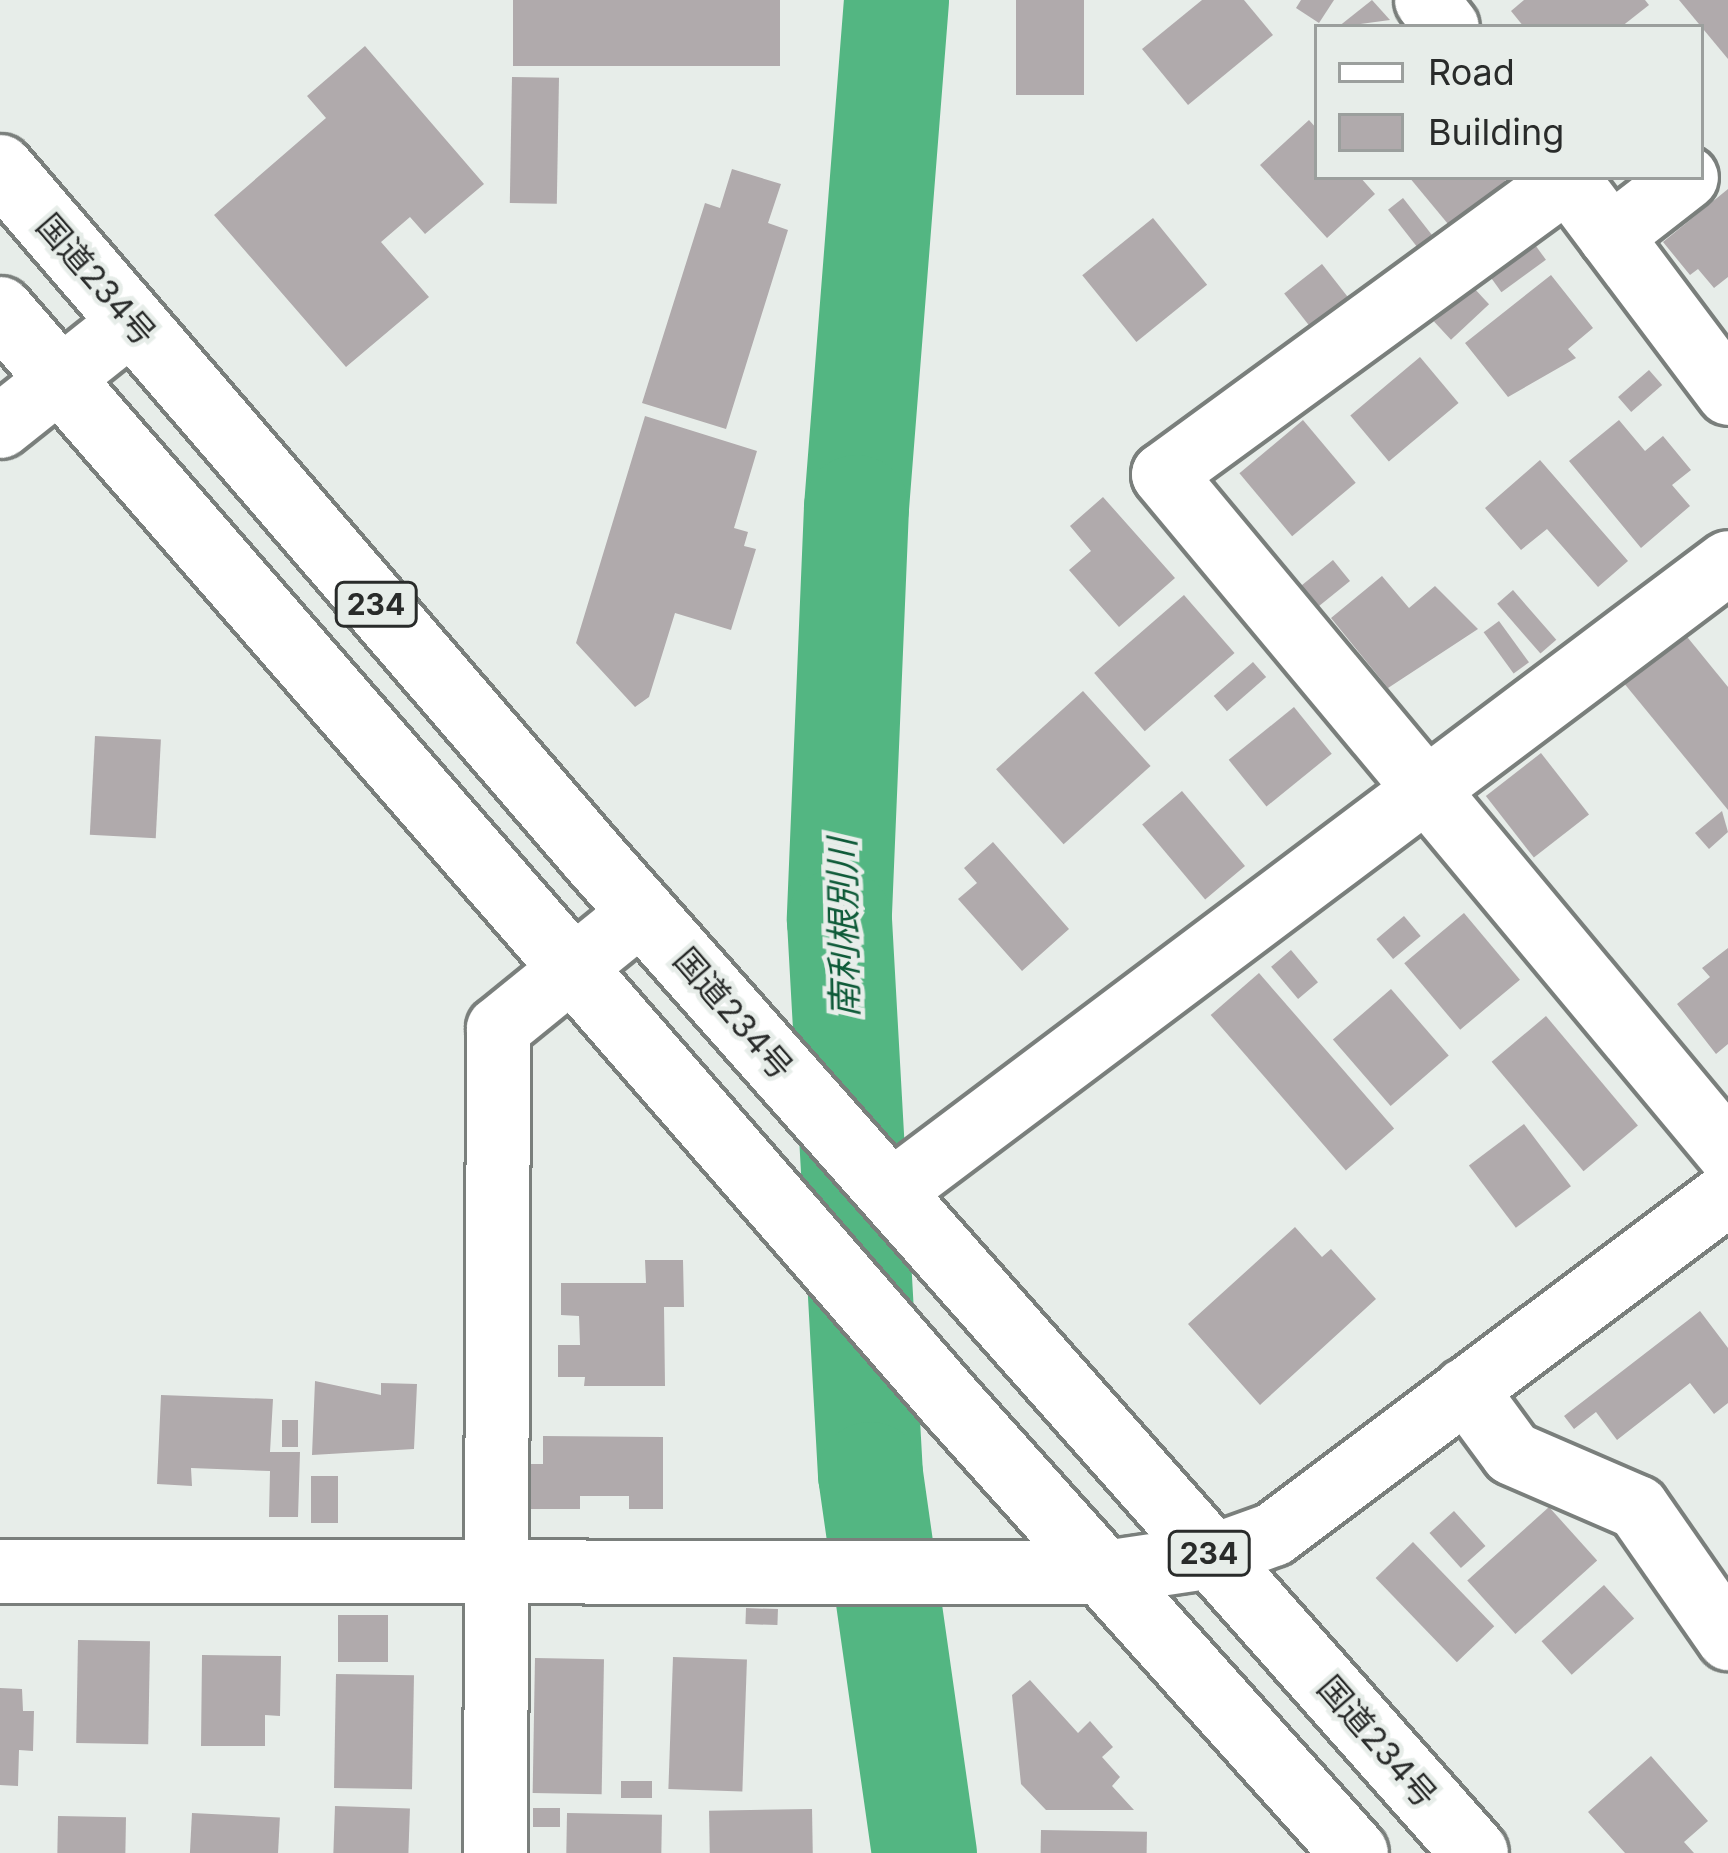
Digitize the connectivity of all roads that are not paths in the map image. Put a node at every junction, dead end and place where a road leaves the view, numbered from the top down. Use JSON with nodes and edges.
{"nodes":[{"id":1,"x":1426,"y":0,"type":"edge"},
{"id":2,"x":1445,"y":24,"type":"edge"},
{"id":3,"x":1728,"y":145,"type":"edge"},
{"id":4,"x":1704,"y":164,"type":"edge"},
{"id":5,"x":0,"y":168,"type":"edge"},
{"id":6,"x":1563,"y":180,"type":"edge"},
{"id":7,"x":1568,"y":180,"type":"edge"},
{"id":8,"x":1682,"y":180,"type":"edge"},
{"id":9,"x":1610,"y":236,"type":"junction"},
{"id":10,"x":0,"y":310,"type":"edge"},
{"id":11,"x":132,"y":320,"type":"junction"},
{"id":12,"x":60,"y":379,"type":"junction"},
{"id":13,"x":1728,"y":393,"type":"edge"},
{"id":14,"x":0,"y":426,"type":"edge"},
{"id":15,"x":1728,"y":562,"type":"edge"},
{"id":16,"x":1429,"y":787,"type":"junction"},
{"id":17,"x":642,"y":911,"type":"junction"},
{"id":18,"x":571,"y":969,"type":"junction"},
{"id":19,"x":1728,"y":1152,"type":"edge"},
{"id":20,"x":890,"y":1192,"type":"junction"},
{"id":21,"x":1728,"y":1193,"type":"edge"},
{"id":22,"x":1465,"y":1389,"type":"junction"},
{"id":23,"x":1212,"y":1556,"type":"junction"},
{"id":24,"x":495,"y":1568,"type":"junction"},
{"id":25,"x":0,"y":1571,"type":"edge"},
{"id":26,"x":1105,"y":1572,"type":"junction"},
{"id":27,"x":1728,"y":1638,"type":"edge"},
{"id":28,"x":495,"y":1853,"type":"edge"},
{"id":29,"x":1354,"y":1853,"type":"edge"},
{"id":30,"x":1475,"y":1853,"type":"edge"}],
"edges":[{"from":1,"to":2,"type":"street"},
{"from":3,"to":4,"type":"street"},
{"from":5,"to":11,"type":"highway","name":"国道234号","number":"234"},
{"from":6,"to":16,"type":"street"},
{"from":7,"to":9,"type":"street"},
{"from":8,"to":9,"type":"street"},
{"from":9,"to":13,"type":"street"},
{"from":10,"to":12,"type":"highway","number":"234"},
{"from":11,"to":12,"type":"street"},
{"from":11,"to":17,"type":"highway","name":"国道234号","number":"234"},
{"from":12,"to":14,"type":"street"},
{"from":12,"to":18,"type":"highway","number":"234"},
{"from":15,"to":16,"type":"street"},
{"from":16,"to":19,"type":"street"},
{"from":16,"to":20,"type":"street"},
{"from":17,"to":18,"type":"street"},
{"from":17,"to":20,"type":"highway","name":"国道234号","number":"234"},
{"from":18,"to":24,"type":"street"},
{"from":18,"to":26,"type":"highway","number":"234"},
{"from":20,"to":23,"type":"highway","name":"国道234号","number":"234"},
{"from":21,"to":22,"type":"street"},
{"from":22,"to":23,"type":"street"},
{"from":22,"to":27,"type":"street"},
{"from":23,"to":26,"type":"street"},
{"from":23,"to":30,"type":"highway","name":"国道234号","number":"234"},
{"from":24,"to":25,"type":"street"},
{"from":24,"to":26,"type":"street"},
{"from":24,"to":28,"type":"street"},
{"from":26,"to":29,"type":"highway","number":"234"}]}
